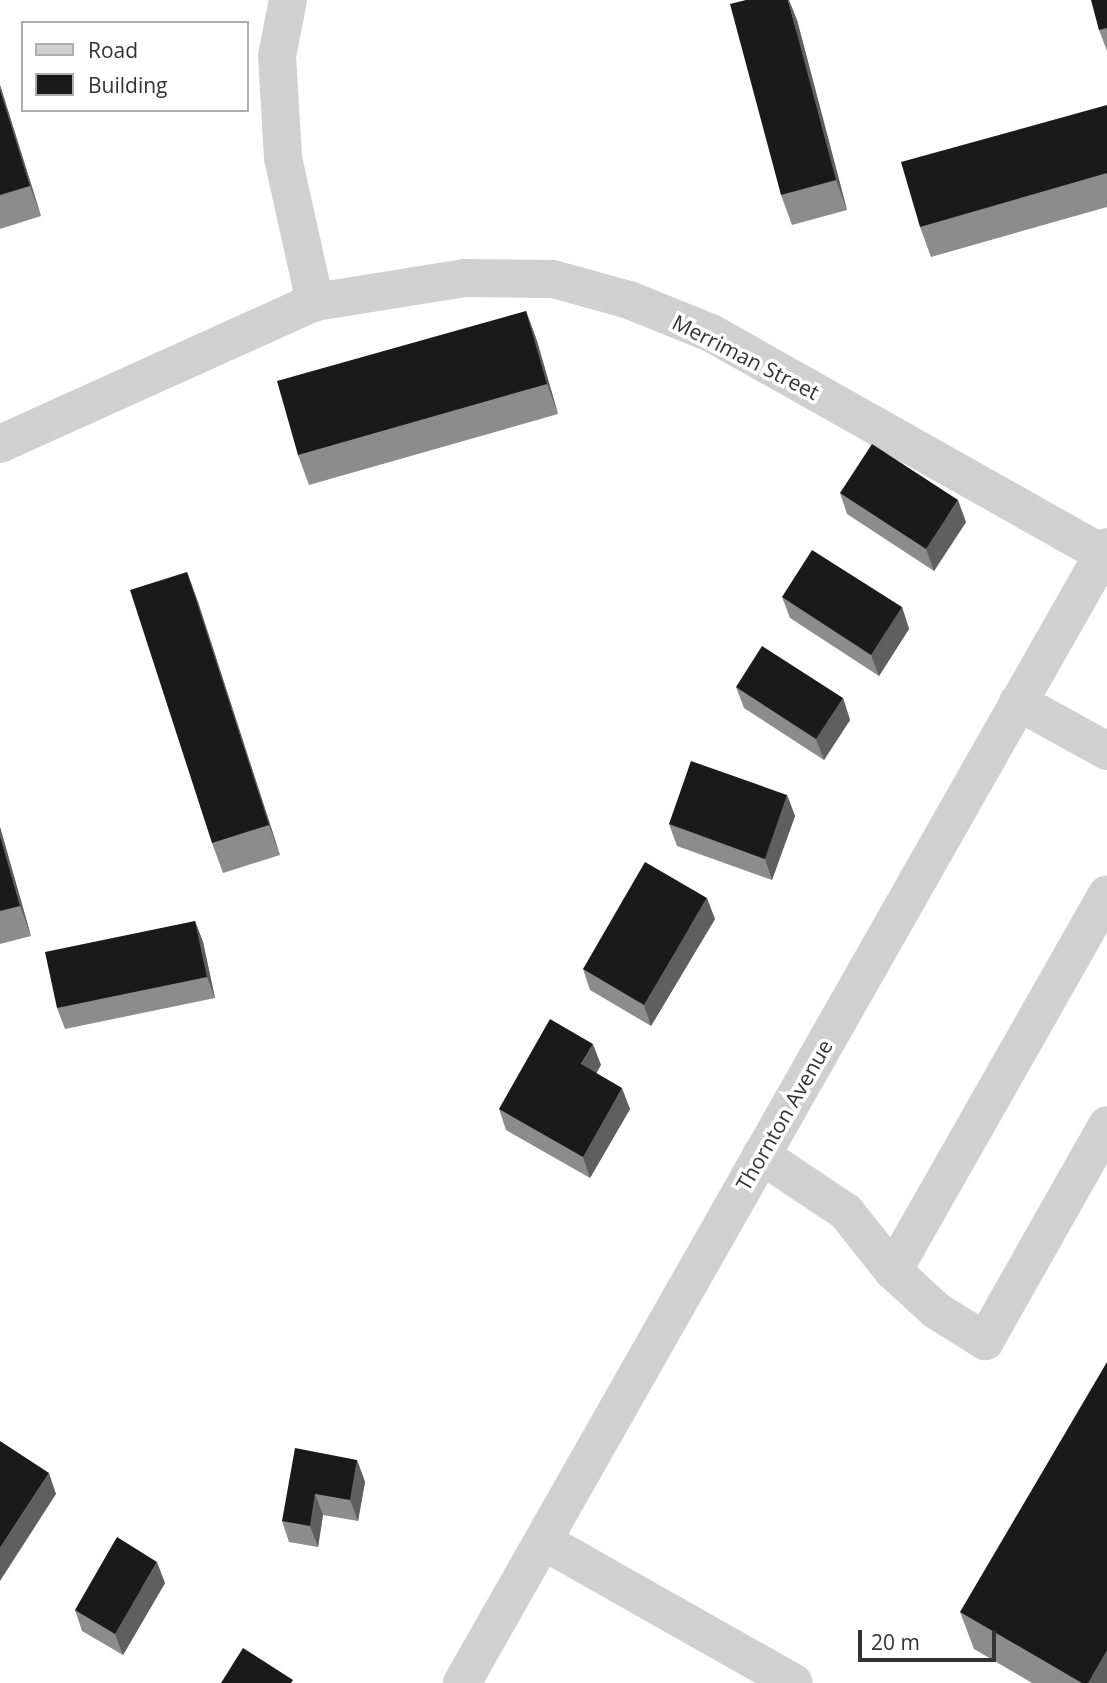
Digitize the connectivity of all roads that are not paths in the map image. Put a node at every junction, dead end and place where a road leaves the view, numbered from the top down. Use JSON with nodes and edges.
{"nodes":[{"id":1,"x":288,"y":0,"type":"edge"},
{"id":2,"x":315,"y":302,"type":"junction"},
{"id":3,"x":0,"y":444,"type":"edge"},
{"id":4,"x":1105,"y":550,"type":"edge"},
{"id":5,"x":1018,"y":702,"type":"junction"},
{"id":6,"x":1107,"y":751,"type":"edge"},
{"id":7,"x":1107,"y":895,"type":"edge"},
{"id":8,"x":1103,"y":1143,"type":"edge"},
{"id":9,"x":761,"y":1155,"type":"junction"},
{"id":10,"x":893,"y":1271,"type":"junction"},
{"id":11,"x":543,"y":1541,"type":"junction"},
{"id":12,"x":462,"y":1683,"type":"edge"},
{"id":13,"x":794,"y":1683,"type":"edge"}],
"edges":[{"from":1,"to":2,"type":"street"},
{"from":2,"to":3,"type":"street","name":"Merriman Street"},
{"from":2,"to":4,"type":"street","name":"Merriman Street"},
{"from":4,"to":5,"type":"street","name":"Thornton Avenue"},
{"from":5,"to":6,"type":"street"},
{"from":5,"to":9,"type":"street","name":"Thornton Avenue"},
{"from":7,"to":10,"type":"street"},
{"from":8,"to":10,"type":"street"},
{"from":9,"to":10,"type":"street"},
{"from":9,"to":11,"type":"street","name":"Thornton Avenue"},
{"from":11,"to":12,"type":"street","name":"Thornton Avenue"},
{"from":11,"to":13,"type":"street"}]}
